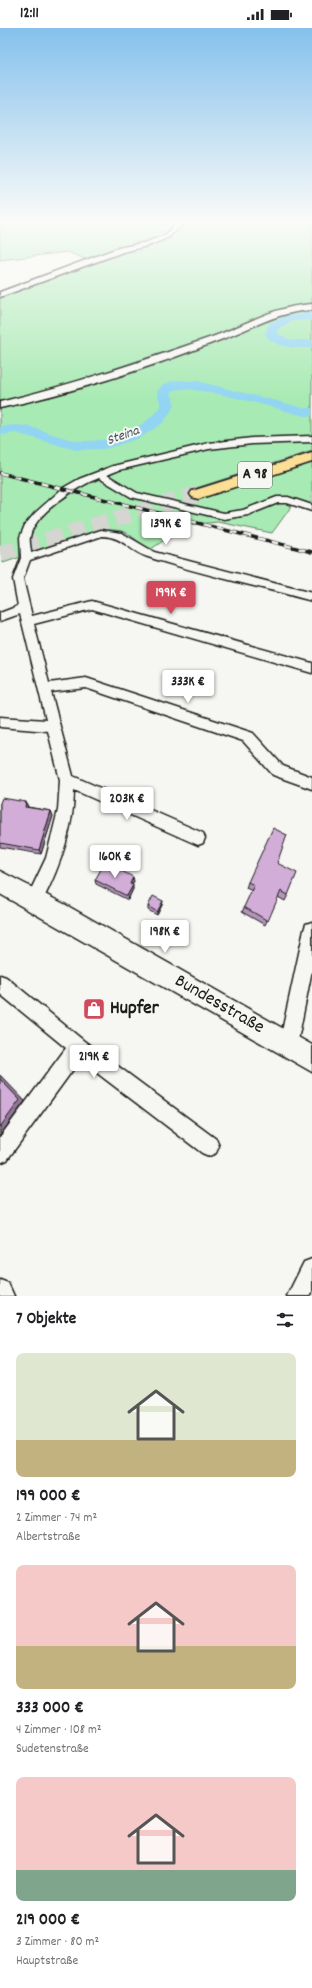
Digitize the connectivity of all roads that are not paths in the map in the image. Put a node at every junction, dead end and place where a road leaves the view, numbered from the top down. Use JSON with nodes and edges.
{"nodes":[{"id":1,"x":38,"y":281,"type":"edge"},
{"id":2,"x":0,"y":295,"type":"edge"},
{"id":3,"x":312,"y":308,"type":"edge"},
{"id":4,"x":0,"y":405,"type":"edge"},
{"id":5,"x":312,"y":439,"type":"edge"},
{"id":6,"x":312,"y":456,"type":"edge"},
{"id":7,"x":101,"y":475,"type":"junction"},
{"id":8,"x":198,"y":494,"type":"tunnel mouth"},
{"id":9,"x":312,"y":508,"type":"edge"},
{"id":10,"x":26,"y":558,"type":"junction"},
{"id":11,"x":312,"y":597,"type":"edge"},
{"id":12,"x":24,"y":608,"type":"junction"},
{"id":13,"x":0,"y":617,"type":"edge"},
{"id":14,"x":28,"y":621,"type":"junction"},
{"id":15,"x":312,"y":668,"type":"edge"},
{"id":16,"x":46,"y":688,"type":"junction"},
{"id":17,"x":0,"y":722,"type":"edge"},
{"id":18,"x":54,"y":726,"type":"junction"},
{"id":19,"x":67,"y":780,"type":"junction"},
{"id":20,"x":312,"y":783,"type":"edge"},
{"id":21,"x":198,"y":838,"type":"dead end"},
{"id":22,"x":0,"y":882,"type":"edge"},
{"id":23,"x":34,"y":900,"type":"junction"},
{"id":24,"x":312,"y":930,"type":"edge"},
{"id":25,"x":0,"y":983,"type":"edge"},
{"id":26,"x":288,"y":1045,"type":"junction"},
{"id":27,"x":78,"y":1047,"type":"junction"},
{"id":28,"x":312,"y":1059,"type":"edge"},
{"id":29,"x":209,"y":1146,"type":"dead end"},
{"id":30,"x":0,"y":1153,"type":"edge"},
{"id":31,"x":312,"y":1270,"type":"edge"},
{"id":32,"x":0,"y":1291,"type":"edge"},
{"id":33,"x":3,"y":1296,"type":"edge"},
{"id":34,"x":298,"y":1296,"type":"edge"}],
"edges":[{"from":1,"to":2,"type":"street"},
{"from":3,"to":4,"type":"main road"},
{"from":5,"to":7,"type":"street"},
{"from":6,"to":8,"type":"highway","number":"A 98"},
{"from":7,"to":9,"type":"street"},
{"from":7,"to":10,"type":"street"},
{"from":10,"to":11,"type":"street"},
{"from":10,"to":12,"type":"street"},
{"from":12,"to":13,"type":"street"},
{"from":12,"to":14,"type":"street"},
{"from":14,"to":15,"type":"street"},
{"from":14,"to":16,"type":"street"},
{"from":16,"to":18,"type":"street"},
{"from":16,"to":20,"type":"street"},
{"from":17,"to":18,"type":"street"},
{"from":18,"to":19,"type":"street"},
{"from":19,"to":21,"type":"street"},
{"from":19,"to":23,"type":"street"},
{"from":22,"to":23,"type":"main road","name":"Bundesstraße"},
{"from":23,"to":26,"type":"main road","name":"Bundesstraße"},
{"from":24,"to":26,"type":"street"},
{"from":25,"to":27,"type":"street"},
{"from":26,"to":28,"type":"main road","name":"Bundesstraße"},
{"from":27,"to":29,"type":"street"},
{"from":27,"to":30,"type":"street"},
{"from":31,"to":34,"type":"street"},
{"from":32,"to":33,"type":"street"}]}
